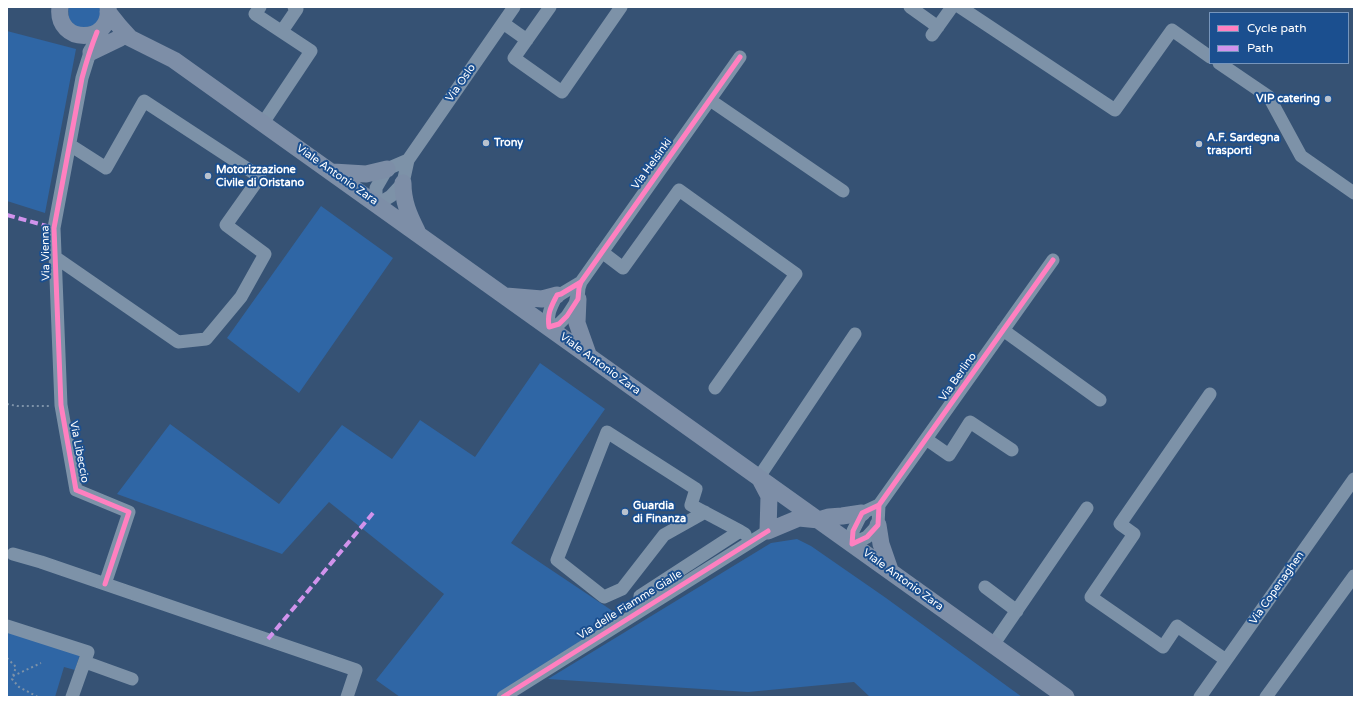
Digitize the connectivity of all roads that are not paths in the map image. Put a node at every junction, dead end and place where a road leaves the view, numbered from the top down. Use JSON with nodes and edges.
{"nodes":[{"id":1,"x":45,"y":7,"type":"edge"},
{"id":2,"x":260,"y":7,"type":"edge"},
{"id":3,"x":294,"y":7,"type":"edge"},
{"id":4,"x":514,"y":7,"type":"edge"},
{"id":5,"x":550,"y":7,"type":"edge"},
{"id":6,"x":621,"y":7,"type":"edge"},
{"id":7,"x":910,"y":7,"type":"edge"},
{"id":8,"x":952,"y":7,"type":"edge"},
{"id":9,"x":960,"y":7,"type":"edge"},
{"id":10,"x":108,"y":9,"type":"edge"},
{"id":11,"x":60,"y":14,"type":"edge"},
{"id":12,"x":503,"y":23,"type":"junction"},
{"id":13,"x":282,"y":31,"type":"junction"},
{"id":14,"x":97,"y":32,"type":"junction"},
{"id":15,"x":73,"y":34,"type":"junction"},
{"id":16,"x":125,"y":38,"type":"junction"},
{"id":17,"x":527,"y":40,"type":"junction"},
{"id":18,"x":1209,"y":56,"type":"edge"},
{"id":19,"x":89,"y":57,"type":"junction"},
{"id":20,"x":740,"y":57,"type":"dead end"},
{"id":21,"x":1220,"y":64,"type":"edge"},
{"id":22,"x":710,"y":100,"type":"junction"},
{"id":23,"x":263,"y":123,"type":"junction"},
{"id":24,"x":70,"y":144,"type":"junction"},
{"id":25,"x":408,"y":160,"type":"junction"},
{"id":26,"x":387,"y":169,"type":"junction"},
{"id":27,"x":332,"y":172,"type":"junction"},
{"id":28,"x":403,"y":184,"type":"junction"},
{"id":29,"x":843,"y":191,"type":"dead end"},
{"id":30,"x":1354,"y":193,"type":"edge"},
{"id":31,"x":378,"y":204,"type":"junction"},
{"id":32,"x":418,"y":233,"type":"junction"},
{"id":33,"x":602,"y":252,"type":"junction"},
{"id":34,"x":55,"y":257,"type":"junction"},
{"id":35,"x":1053,"y":260,"type":"dead end"},
{"id":36,"x":581,"y":282,"type":"junction"},
{"id":37,"x":557,"y":295,"type":"junction"},
{"id":38,"x":506,"y":296,"type":"junction"},
{"id":39,"x":578,"y":299,"type":"junction"},
{"id":40,"x":549,"y":327,"type":"junction"},
{"id":41,"x":1003,"y":330,"type":"junction"},
{"id":42,"x":855,"y":334,"type":"dead end"},
{"id":43,"x":588,"y":354,"type":"junction"},
{"id":44,"x":715,"y":388,"type":"dead end"},
{"id":45,"x":1210,"y":394,"type":"dead end"},
{"id":46,"x":1100,"y":400,"type":"dead end"},
{"id":47,"x":61,"y":405,"type":"joint"},
{"id":48,"x":926,"y":439,"type":"junction"},
{"id":49,"x":1012,"y":450,"type":"dead end"},
{"id":50,"x":759,"y":477,"type":"junction"},
{"id":51,"x":1354,"y":479,"type":"edge"},
{"id":52,"x":879,"y":505,"type":"junction"},
{"id":53,"x":1088,"y":508,"type":"dead end"},
{"id":54,"x":705,"y":512,"type":"junction"},
{"id":55,"x":862,"y":513,"type":"junction"},
{"id":56,"x":819,"y":520,"type":"junction"},
{"id":57,"x":878,"y":525,"type":"junction"},
{"id":58,"x":740,"y":531,"type":"junction"},
{"id":59,"x":761,"y":535,"type":"junction"},
{"id":60,"x":852,"y":544,"type":"junction"},
{"id":61,"x":13,"y":554,"type":"dead end"},
{"id":62,"x":890,"y":570,"type":"junction"},
{"id":63,"x":1354,"y":576,"type":"edge"},
{"id":64,"x":105,"y":584,"type":"junction"},
{"id":65,"x":985,"y":587,"type":"dead end"},
{"id":66,"x":622,"y":589,"type":"junction"},
{"id":67,"x":640,"y":596,"type":"junction"},
{"id":68,"x":641,"y":610,"type":"junction"},
{"id":69,"x":1017,"y":611,"type":"junction"},
{"id":70,"x":7,"y":626,"type":"edge"},
{"id":71,"x":993,"y":645,"type":"junction"},
{"id":72,"x":1226,"y":660,"type":"junction"},
{"id":73,"x":84,"y":662,"type":"junction"},
{"id":74,"x":132,"y":679,"type":"dead end"},
{"id":75,"x":72,"y":697,"type":"edge"},
{"id":76,"x":347,"y":697,"type":"edge"},
{"id":77,"x":503,"y":697,"type":"edge"},
{"id":78,"x":1066,"y":697,"type":"edge"},
{"id":79,"x":1200,"y":697,"type":"edge"},
{"id":80,"x":1266,"y":697,"type":"edge"}],
"edges":[{"from":1,"to":11,"type":"main road"},
{"from":2,"to":13,"type":"street"},
{"from":3,"to":13,"type":"street"},
{"from":4,"to":12,"type":"street","name":"Via Oslo"},
{"from":5,"to":17,"type":"street"},
{"from":6,"to":17,"type":"street"},
{"from":7,"to":8,"type":"street"},
{"from":9,"to":18,"type":"street"},
{"from":10,"to":14,"type":"main road"},
{"from":10,"to":16,"type":"main road","name":"Viale Antonio Zara"},
{"from":11,"to":15,"type":"main road"},
{"from":12,"to":17,"type":"street"},
{"from":12,"to":25,"type":"street","name":"Via Oslo"},
{"from":13,"to":23,"type":"street"},
{"from":14,"to":15,"type":"main road"},
{"from":14,"to":16,"type":"main road","name":"Viale Antonio Zara"},
{"from":14,"to":19,"type":"street"},
{"from":15,"to":19,"type":"street"},
{"from":16,"to":19,"type":"main road"},
{"from":16,"to":23,"type":"main road","name":"Viale Antonio Zara"},
{"from":19,"to":24,"type":"street","name":"Via Vienna"},
{"from":20,"to":22,"type":"street","name":"Via Helsinki"},
{"from":21,"to":30,"type":"street"},
{"from":22,"to":29,"type":"street"},
{"from":22,"to":33,"type":"street","name":"Via Helsinki"},
{"from":23,"to":27,"type":"main road","name":"Viale Antonio Zara"},
{"from":24,"to":34,"type":"street","name":"Via Vienna"},
{"from":24,"to":34,"type":"street"},
{"from":25,"to":26,"type":"street"},
{"from":25,"to":28,"type":"street","name":"Via Oslo"},
{"from":26,"to":27,"type":"main road"},
{"from":26,"to":31,"type":"street"},
{"from":27,"to":31,"type":"main road","name":"Viale Antonio Zara"},
{"from":28,"to":31,"type":"street"},
{"from":28,"to":32,"type":"main road"},
{"from":31,"to":32,"type":"main road","name":"Viale Antonio Zara"},
{"from":32,"to":38,"type":"main road","name":"Viale Antonio Zara"},
{"from":33,"to":36,"type":"street","name":"Via Helsinki"},
{"from":33,"to":44,"type":"street"},
{"from":34,"to":47,"type":"street","name":"Via Vienna"},
{"from":35,"to":41,"type":"street","name":"Via Berlino"},
{"from":36,"to":37,"type":"street","name":"Via Helsinki"},
{"from":36,"to":39,"type":"street","name":"Via Helsinki"},
{"from":37,"to":38,"type":"main road"},
{"from":37,"to":40,"type":"street"},
{"from":38,"to":40,"type":"main road","name":"Viale Antonio Zara"},
{"from":39,"to":40,"type":"street","name":"Via Helsinki"},
{"from":39,"to":43,"type":"main road"},
{"from":40,"to":43,"type":"main road","name":"Viale Antonio Zara"},
{"from":41,"to":46,"type":"street"},
{"from":41,"to":48,"type":"street","name":"Via Berlino"},
{"from":42,"to":50,"type":"street"},
{"from":43,"to":50,"type":"main road","name":"Viale Antonio Zara"},
{"from":45,"to":72,"type":"street"},
{"from":47,"to":64,"type":"street","name":"Via Libeccio"},
{"from":48,"to":49,"type":"street"},
{"from":48,"to":52,"type":"street","name":"Via Berlino"},
{"from":50,"to":56,"type":"main road","name":"Viale Antonio Zara"},
{"from":50,"to":59,"type":"main road"},
{"from":51,"to":72,"type":"street","name":"Via Copenaghen"},
{"from":52,"to":55,"type":"street","name":"Via Berlino"},
{"from":52,"to":57,"type":"street"},
{"from":53,"to":69,"type":"street"},
{"from":54,"to":58,"type":"street"},
{"from":54,"to":66,"type":"street"},
{"from":54,"to":66,"type":"street"},
{"from":55,"to":56,"type":"main road"},
{"from":55,"to":60,"type":"street"},
{"from":56,"to":59,"type":"main road"},
{"from":56,"to":60,"type":"main road","name":"Viale Antonio Zara"},
{"from":57,"to":60,"type":"street"},
{"from":57,"to":62,"type":"main road"},
{"from":58,"to":59,"type":"street"},
{"from":58,"to":67,"type":"street"},
{"from":59,"to":68,"type":"street","name":"Via delle Fiamme Gialle"},
{"from":60,"to":62,"type":"main road","name":"Viale Antonio Zara"},
{"from":61,"to":64,"type":"street"},
{"from":62,"to":71,"type":"main road","name":"Viale Antonio Zara"},
{"from":63,"to":80,"type":"street"},
{"from":64,"to":76,"type":"street"},
{"from":65,"to":69,"type":"street"},
{"from":66,"to":67,"type":"street"},
{"from":67,"to":68,"type":"street"},
{"from":68,"to":77,"type":"street","name":"Via delle Fiamme Gialle"},
{"from":69,"to":71,"type":"street"},
{"from":70,"to":73,"type":"street"},
{"from":71,"to":78,"type":"main road","name":"Viale Antonio Zara"},
{"from":72,"to":79,"type":"street","name":"Via Copenaghen"},
{"from":73,"to":74,"type":"street"},
{"from":73,"to":75,"type":"street"}]}
